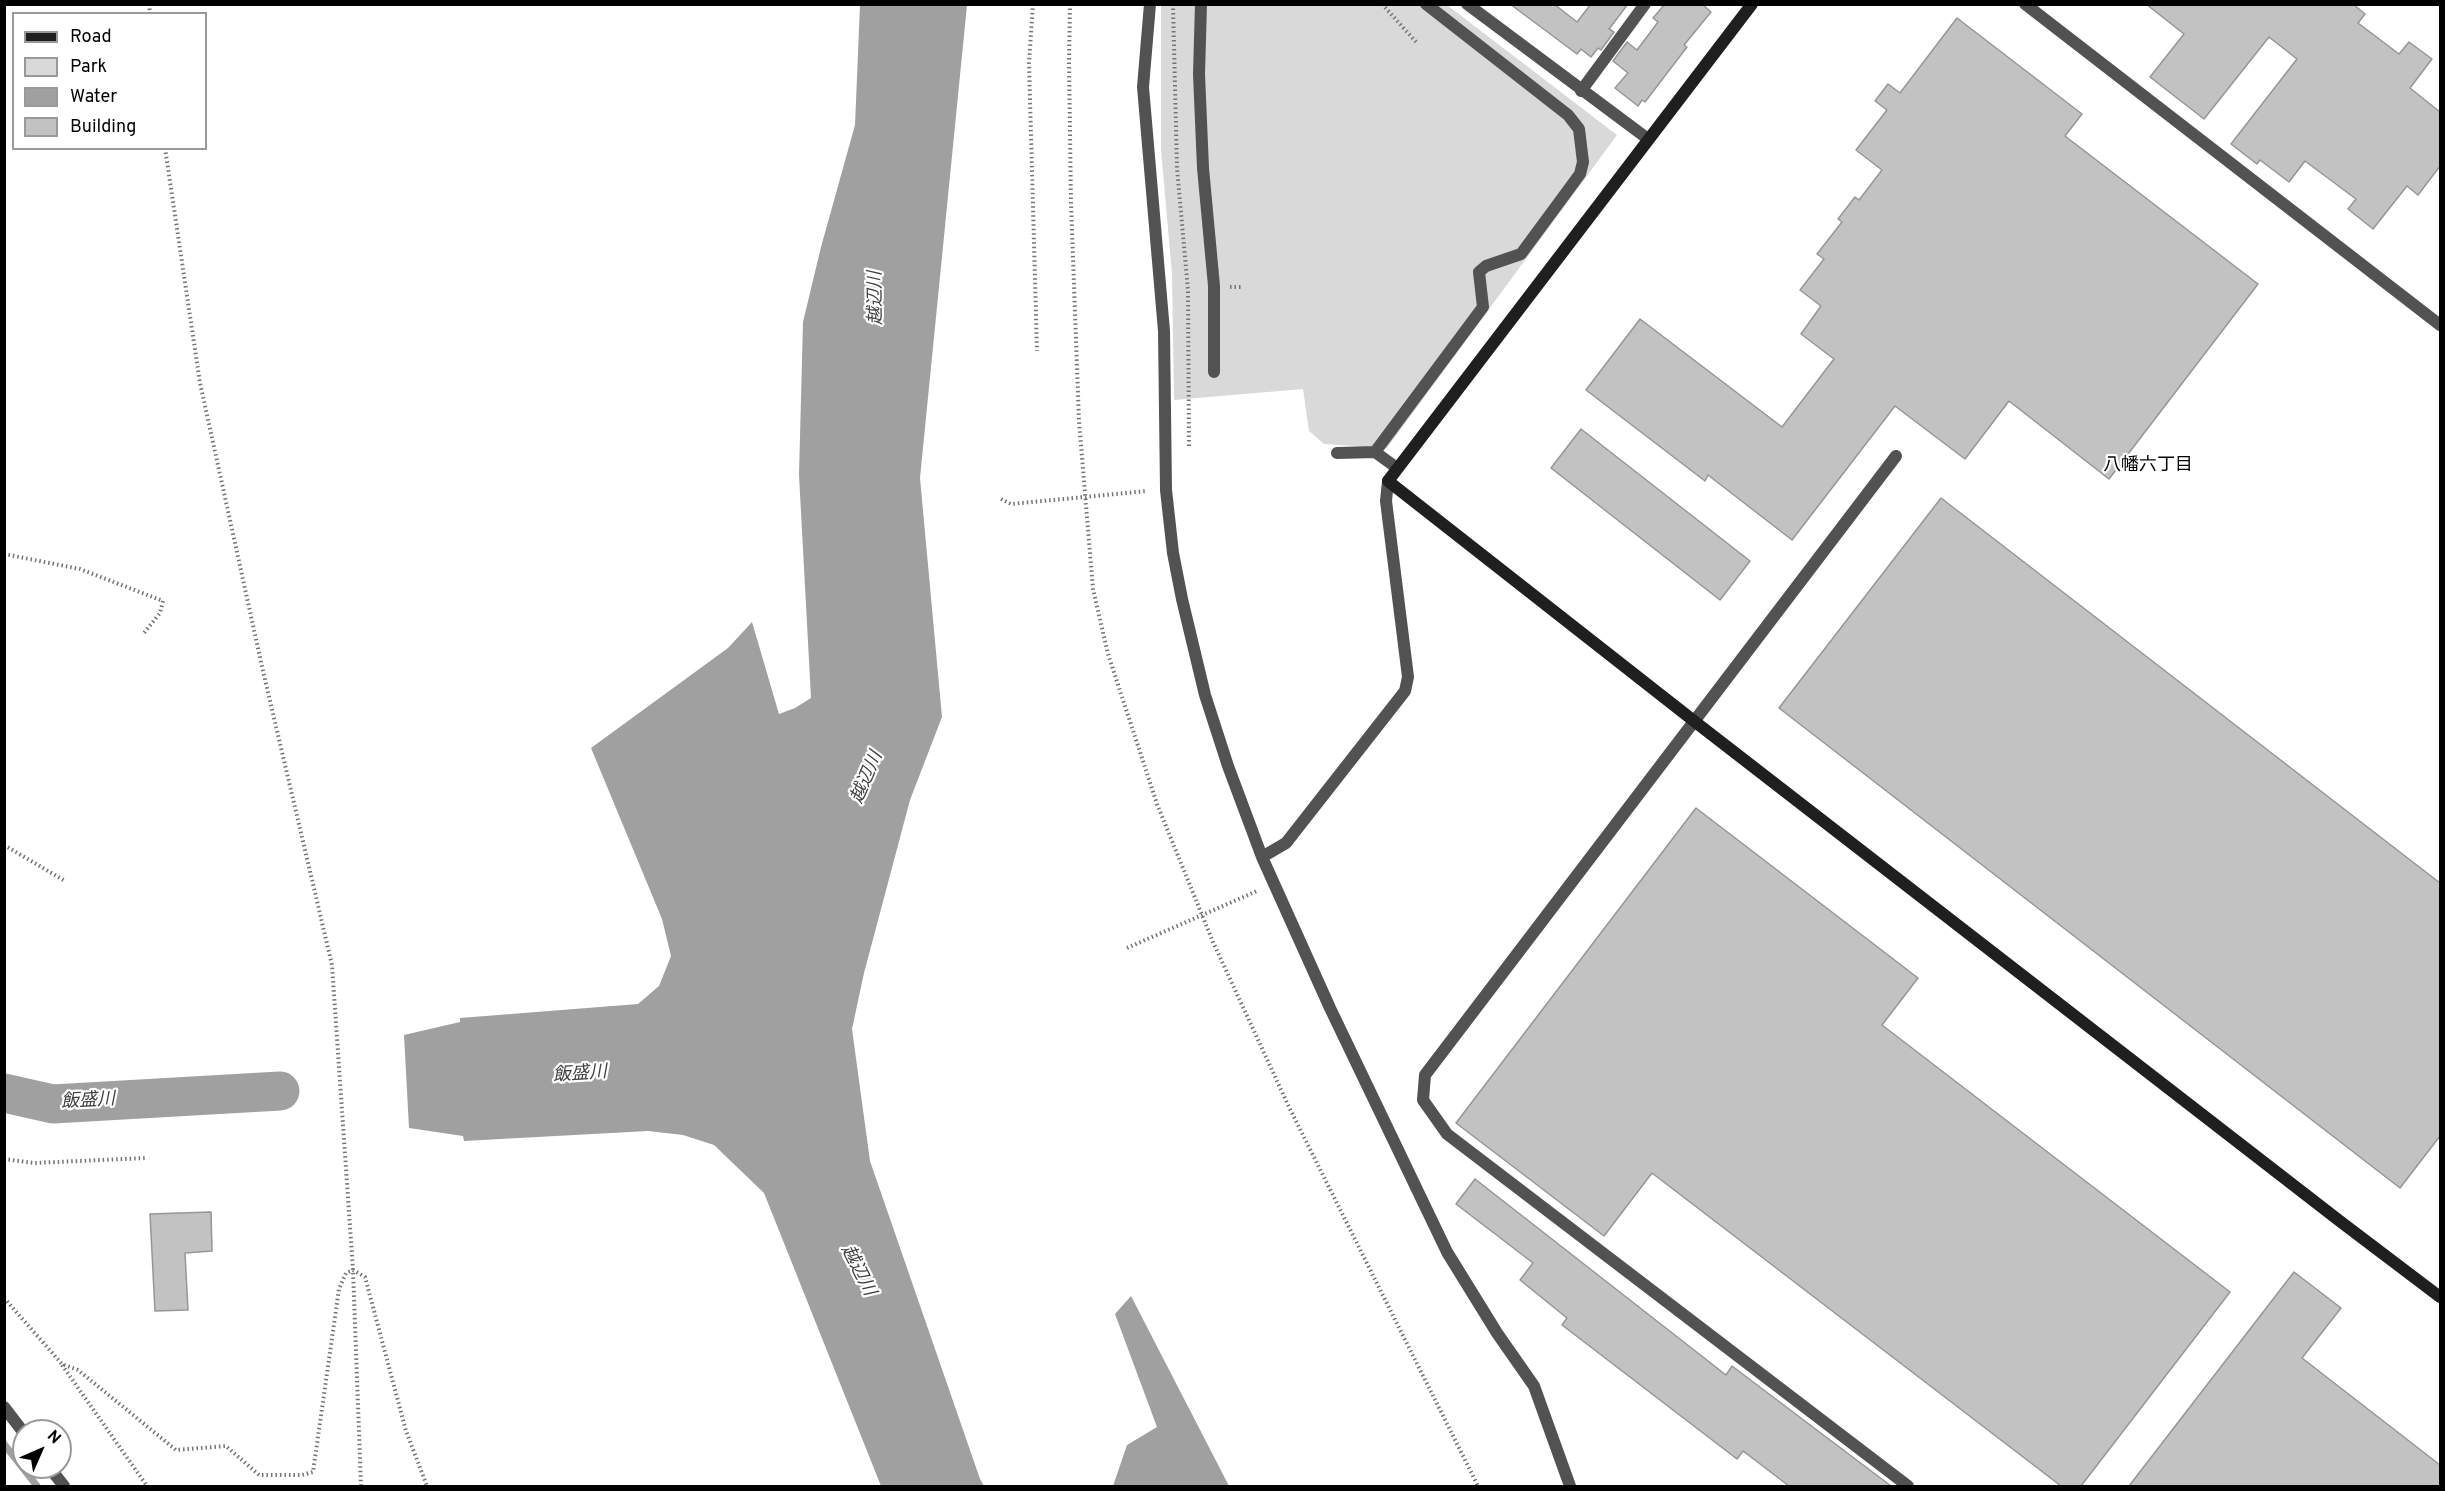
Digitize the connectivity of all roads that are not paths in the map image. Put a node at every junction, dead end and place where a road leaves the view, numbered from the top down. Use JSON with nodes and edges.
{"nodes":[{"id":1,"x":1150,"y":4,"type":"edge"},
{"id":2,"x":1201,"y":4,"type":"edge"},
{"id":3,"x":1426,"y":4,"type":"edge"},
{"id":4,"x":1467,"y":4,"type":"edge"},
{"id":5,"x":1645,"y":4,"type":"edge"},
{"id":6,"x":1752,"y":4,"type":"edge"},
{"id":7,"x":2025,"y":4,"type":"edge"},
{"id":8,"x":1581,"y":91,"type":"junction"},
{"id":9,"x":1648,"y":139,"type":"junction"},
{"id":10,"x":2440,"y":325,"type":"edge"},
{"id":11,"x":1214,"y":372,"type":"dead end"},
{"id":12,"x":1375,"y":452,"type":"junction"},
{"id":13,"x":1337,"y":453,"type":"dead end"},
{"id":14,"x":1896,"y":456,"type":"dead end"},
{"id":15,"x":1397,"y":468,"type":"junction"},
{"id":16,"x":1388,"y":481,"type":"junction"},
{"id":17,"x":1695,"y":721,"type":"junction"},
{"id":18,"x":1262,"y":857,"type":"junction"},
{"id":19,"x":2440,"y":1296,"type":"edge"},
{"id":20,"x":4,"y":1407,"type":"edge"},
{"id":21,"x":13,"y":1419,"type":"edge"},
{"id":22,"x":1570,"y":1486,"type":"edge"},
{"id":23,"x":1908,"y":1486,"type":"edge"}],
"edges":[{"from":1,"to":18,"type":"street"},
{"from":2,"to":11,"type":"street"},
{"from":3,"to":12,"type":"street"},
{"from":4,"to":8,"type":"street"},
{"from":5,"to":8,"type":"street"},
{"from":6,"to":9,"type":"street"},
{"from":7,"to":10,"type":"street"},
{"from":8,"to":9,"type":"street"},
{"from":9,"to":15,"type":"street"},
{"from":12,"to":13,"type":"street"},
{"from":12,"to":15,"type":"street"},
{"from":14,"to":17,"type":"street"},
{"from":15,"to":16,"type":"street"},
{"from":16,"to":17,"type":"street"},
{"from":16,"to":18,"type":"street"},
{"from":17,"to":19,"type":"street"},
{"from":17,"to":23,"type":"street"},
{"from":18,"to":22,"type":"street"},
{"from":20,"to":21,"type":"street"}]}
